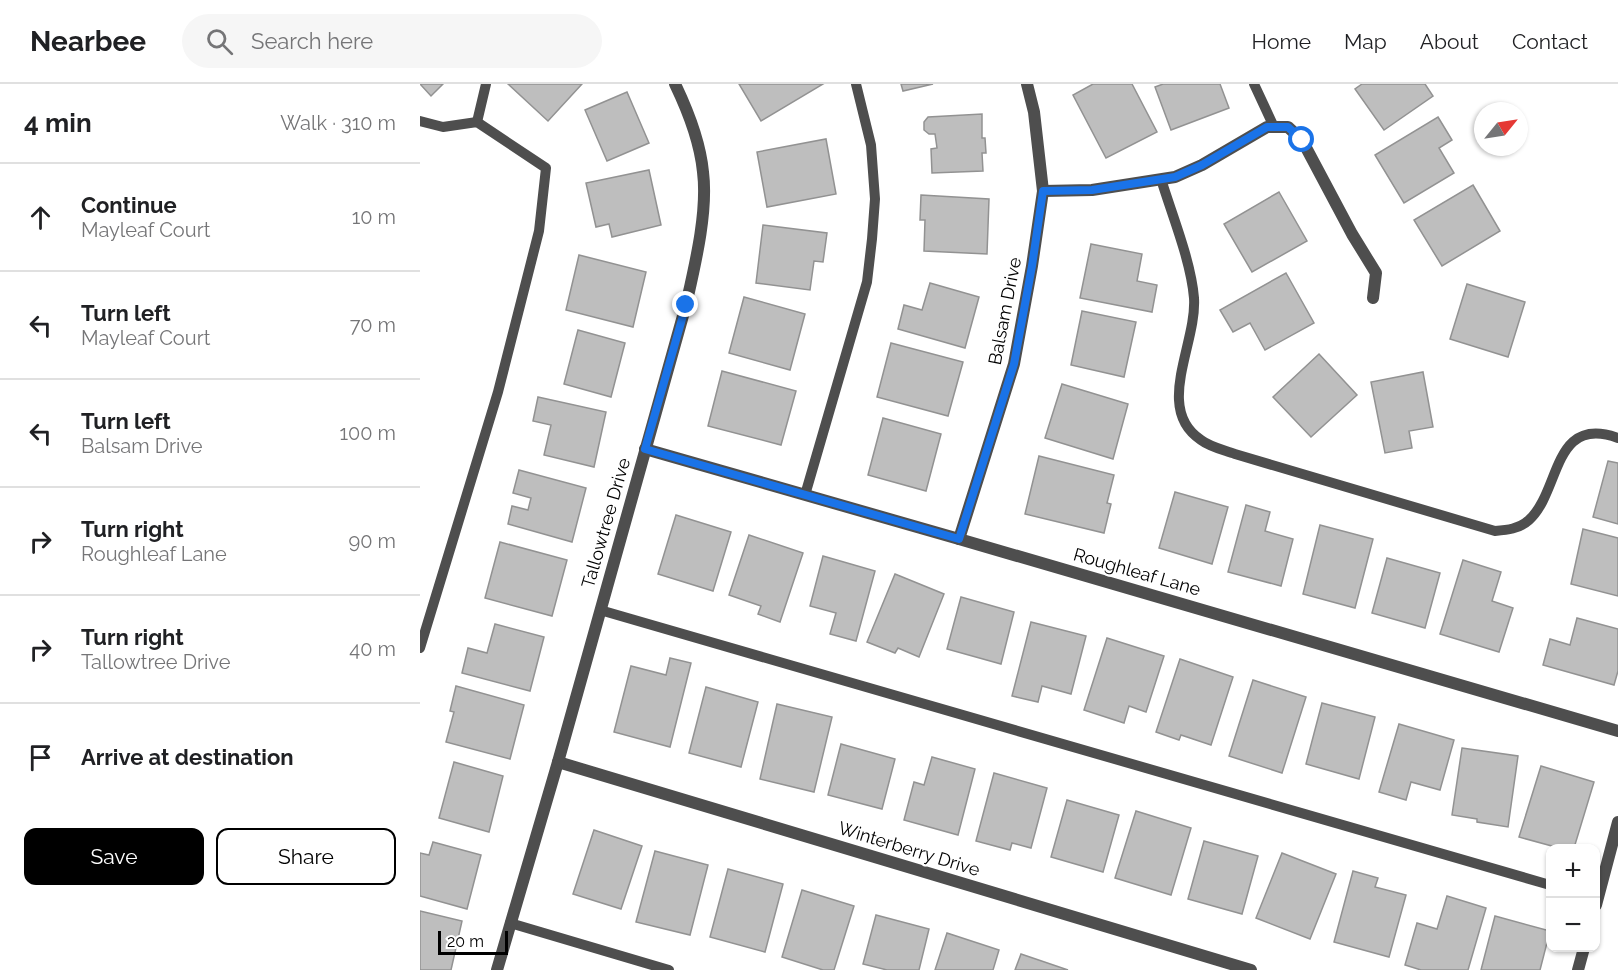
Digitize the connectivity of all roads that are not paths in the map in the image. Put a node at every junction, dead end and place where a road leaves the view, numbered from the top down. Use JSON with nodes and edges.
{"nodes":[{"id":1,"x":486,"y":84,"type":"edge"},
{"id":2,"x":675,"y":84,"type":"edge"},
{"id":3,"x":856,"y":84,"type":"edge"},
{"id":4,"x":1027,"y":84,"type":"edge"},
{"id":5,"x":1254,"y":84,"type":"edge"},
{"id":6,"x":420,"y":121,"type":"edge"},
{"id":7,"x":477,"y":122,"type":"junction"},
{"id":8,"x":1274,"y":127,"type":"junction"},
{"id":9,"x":1161,"y":179,"type":"junction"},
{"id":10,"x":1043,"y":191,"type":"junction"},
{"id":11,"x":1373,"y":298,"type":"dead end"},
{"id":12,"x":1618,"y":438,"type":"edge"},
{"id":13,"x":645,"y":449,"type":"junction"},
{"id":14,"x":805,"y":495,"type":"junction"},
{"id":15,"x":959,"y":539,"type":"junction"},
{"id":16,"x":600,"y":610,"type":"junction"},
{"id":17,"x":420,"y":648,"type":"edge"},
{"id":18,"x":1618,"y":731,"type":"edge"},
{"id":19,"x":558,"y":762,"type":"junction"},
{"id":20,"x":1618,"y":822,"type":"edge"},
{"id":21,"x":1546,"y":884,"type":"edge"},
{"id":22,"x":1597,"y":898,"type":"edge"},
{"id":23,"x":510,"y":923,"type":"junction"},
{"id":24,"x":1583,"y":952,"type":"edge"},
{"id":25,"x":496,"y":970,"type":"edge"},
{"id":26,"x":669,"y":970,"type":"edge"},
{"id":27,"x":1251,"y":970,"type":"edge"},
{"id":28,"x":1578,"y":970,"type":"edge"}],
"edges":[{"from":1,"to":7,"type":"lane"},
{"from":2,"to":13,"type":"street","name":"Tallowtree Drive"},
{"from":3,"to":14,"type":"lane"},
{"from":4,"to":10,"type":"street","name":"Balsam Drive"},
{"from":5,"to":8,"type":"lane"},
{"from":6,"to":7,"type":"lane"},
{"from":7,"to":17,"type":"lane"},
{"from":8,"to":9,"type":"street"},
{"from":8,"to":11,"type":"street"},
{"from":9,"to":10,"type":"street"},
{"from":9,"to":12,"type":"lane"},
{"from":10,"to":15,"type":"street","name":"Balsam Drive"},
{"from":13,"to":14,"type":"street","name":"Roughleaf Lane"},
{"from":13,"to":16,"type":"street","name":"Tallowtree Drive"},
{"from":14,"to":15,"type":"street","name":"Roughleaf Lane"},
{"from":15,"to":18,"type":"street","name":"Roughleaf Lane"},
{"from":16,"to":19,"type":"street","name":"Tallowtree Drive"},
{"from":16,"to":21,"type":"lane"},
{"from":19,"to":23,"type":"street","name":"Tallowtree Drive"},
{"from":19,"to":27,"type":"street","name":"Winterberry Drive"},
{"from":20,"to":22,"type":"street"},
{"from":23,"to":25,"type":"street","name":"Tallowtree Drive"},
{"from":23,"to":26,"type":"lane"},
{"from":24,"to":28,"type":"street"}]}
